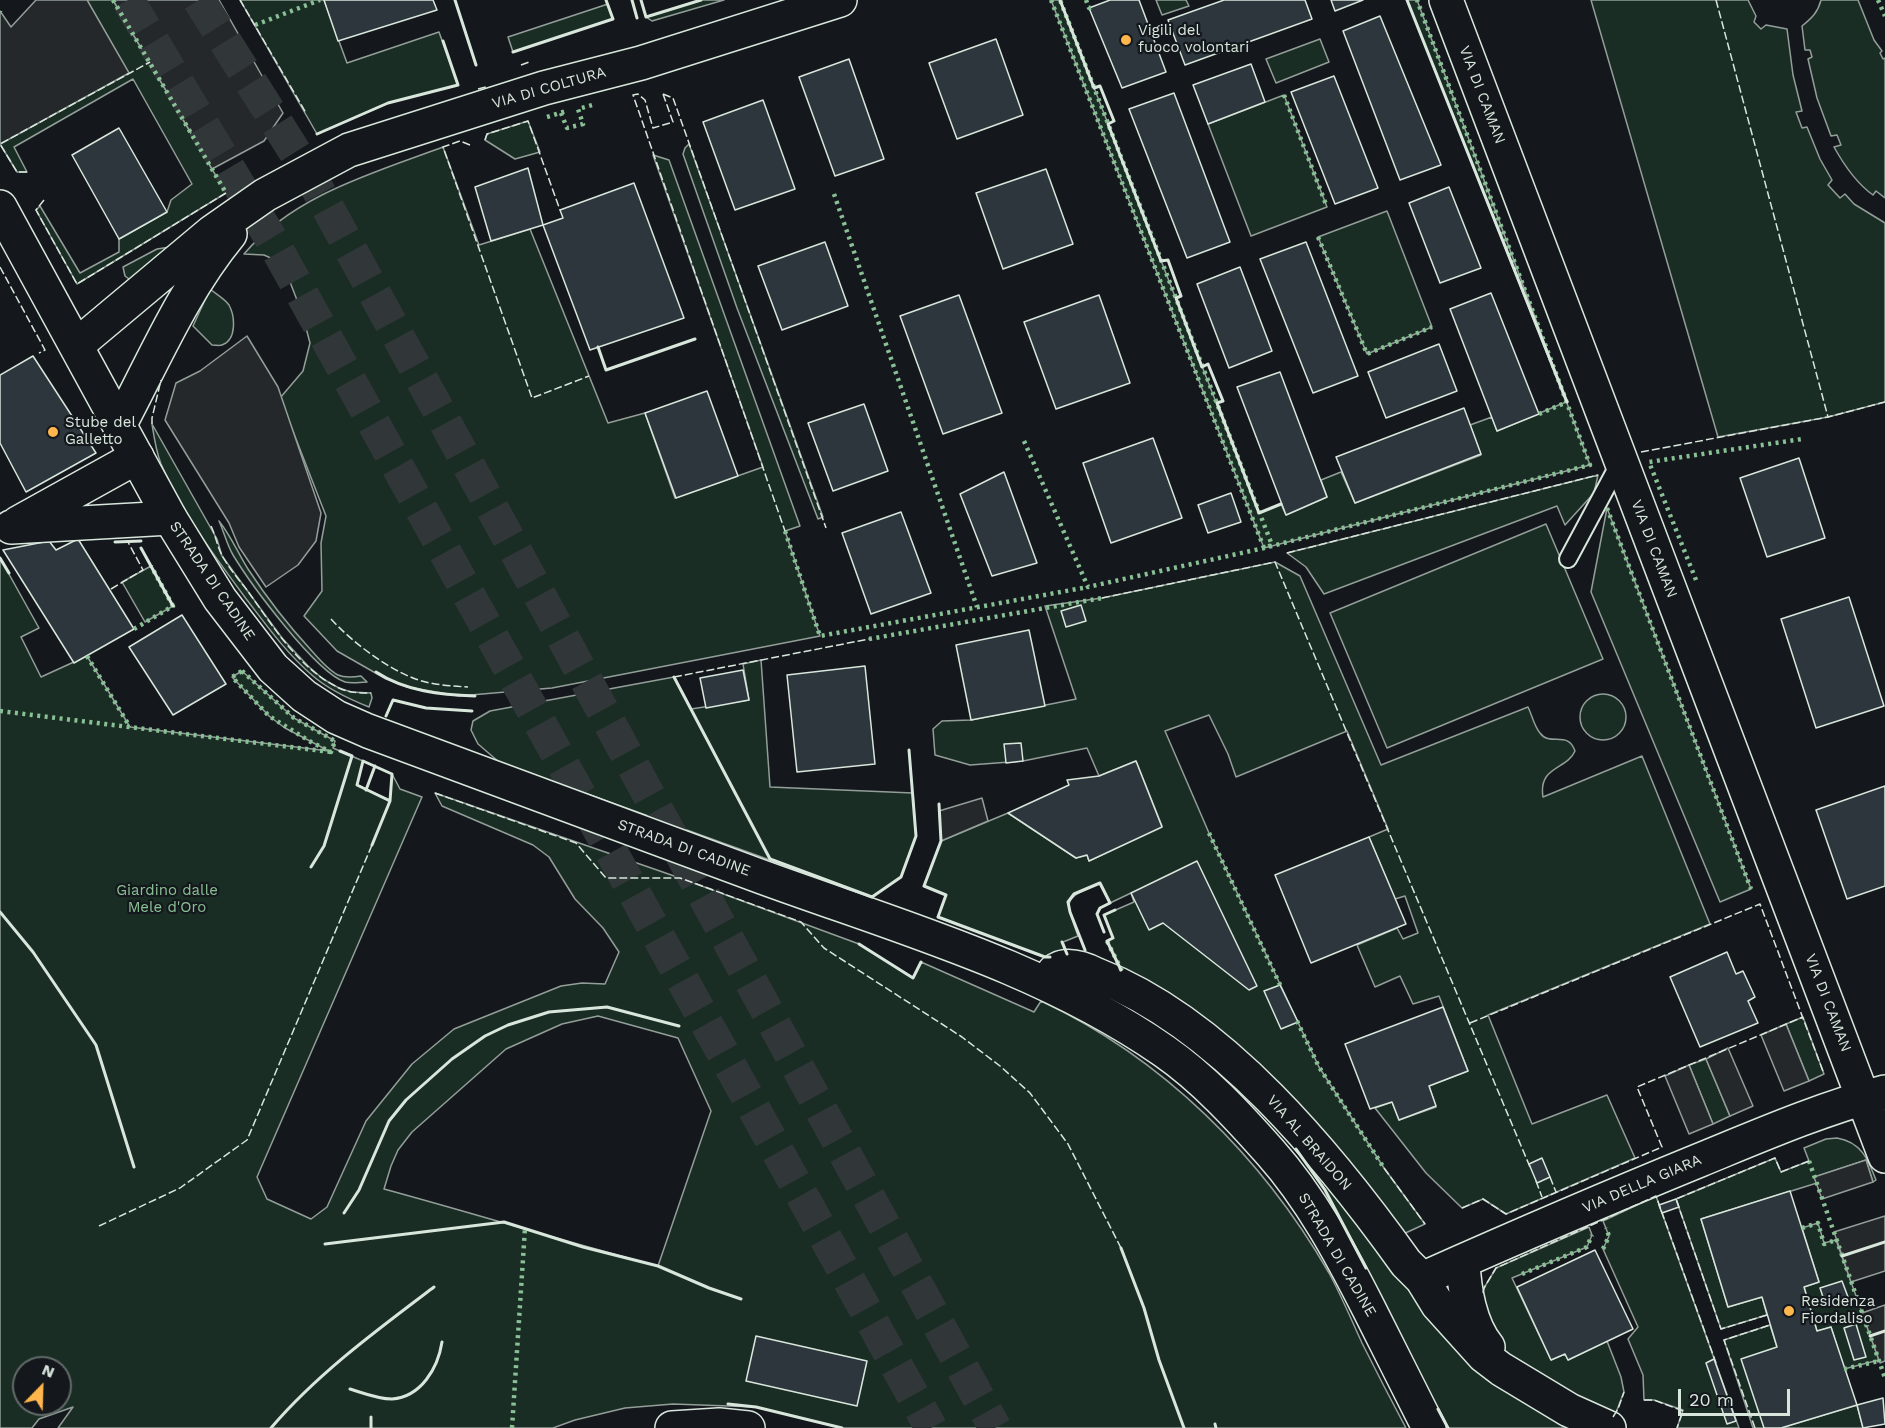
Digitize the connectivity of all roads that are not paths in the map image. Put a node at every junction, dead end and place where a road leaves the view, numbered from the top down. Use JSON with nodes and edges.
{"nodes":[{"id":1,"x":840,"y":0,"type":"edge"},
{"id":2,"x":1446,"y":0,"type":"edge"},
{"id":3,"x":265,"y":195,"type":"junction"},
{"id":4,"x":0,"y":207,"type":"edge"},
{"id":5,"x":77,"y":345,"type":"junction"},
{"id":6,"x":120,"y":424,"type":"junction"},
{"id":7,"x":137,"y":457,"type":"junction"},
{"id":8,"x":1620,"y":462,"type":"junction"},
{"id":9,"x":170,"y":518,"type":"junction"},
{"id":10,"x":6,"y":529,"type":"edge"},
{"id":11,"x":1568,"y":559,"type":"dead end"},
{"id":12,"x":1048,"y":984,"type":"junction"},
{"id":13,"x":1874,"y":1094,"type":"edge"},
{"id":14,"x":1885,"y":1156,"type":"edge"},
{"id":15,"x":1463,"y":1261,"type":"junction"},
{"id":16,"x":1422,"y":1279,"type":"junction"},
{"id":17,"x":1531,"y":1387,"type":"junction"},
{"id":18,"x":672,"y":1428,"type":"edge"},
{"id":19,"x":748,"y":1428,"type":"edge"},
{"id":20,"x":1429,"y":1428,"type":"edge"},
{"id":21,"x":1609,"y":1428,"type":"edge"}],
"edges":[{"from":1,"to":3,"type":"street","name":"VIA DI COLTURA"},
{"from":2,"to":8,"type":"street","name":"VIA DI CAMAN"},
{"from":3,"to":5,"type":"street","name":"VIA DI COLTURA"},
{"from":3,"to":6,"type":"street","name":"VIA DI COLTURA"},
{"from":4,"to":5,"type":"street","name":"STRADA DI CADINE"},
{"from":5,"to":6,"type":"street","name":"STRADA DI CADINE"},
{"from":6,"to":7,"type":"street","name":"STRADA DI CADINE"},
{"from":7,"to":9,"type":"street","name":"STRADA DI CADINE"},
{"from":7,"to":10,"type":"street"},
{"from":8,"to":11,"type":"lane"},
{"from":8,"to":13,"type":"street","name":"VIA DI CAMAN"},
{"from":9,"to":10,"type":"street"},
{"from":9,"to":12,"type":"street","name":"STRADA DI CADINE"},
{"from":12,"to":16,"type":"street","name":"VIA AL BRAIDON"},
{"from":12,"to":20,"type":"street","name":"STRADA DI CADINE"},
{"from":13,"to":14,"type":"street"},
{"from":13,"to":15,"type":"street","name":"VIA DELLA GIARA"},
{"from":15,"to":16,"type":"street","name":"VIA DELLA GIARA"},
{"from":15,"to":17,"type":"street","name":"VIA AL BRAIDON"},
{"from":16,"to":17,"type":"street","name":"VIA AL BRAIDON"},
{"from":17,"to":21,"type":"street","name":"VIA AL BRAIDON"},
{"from":18,"to":19,"type":"street"}]}
